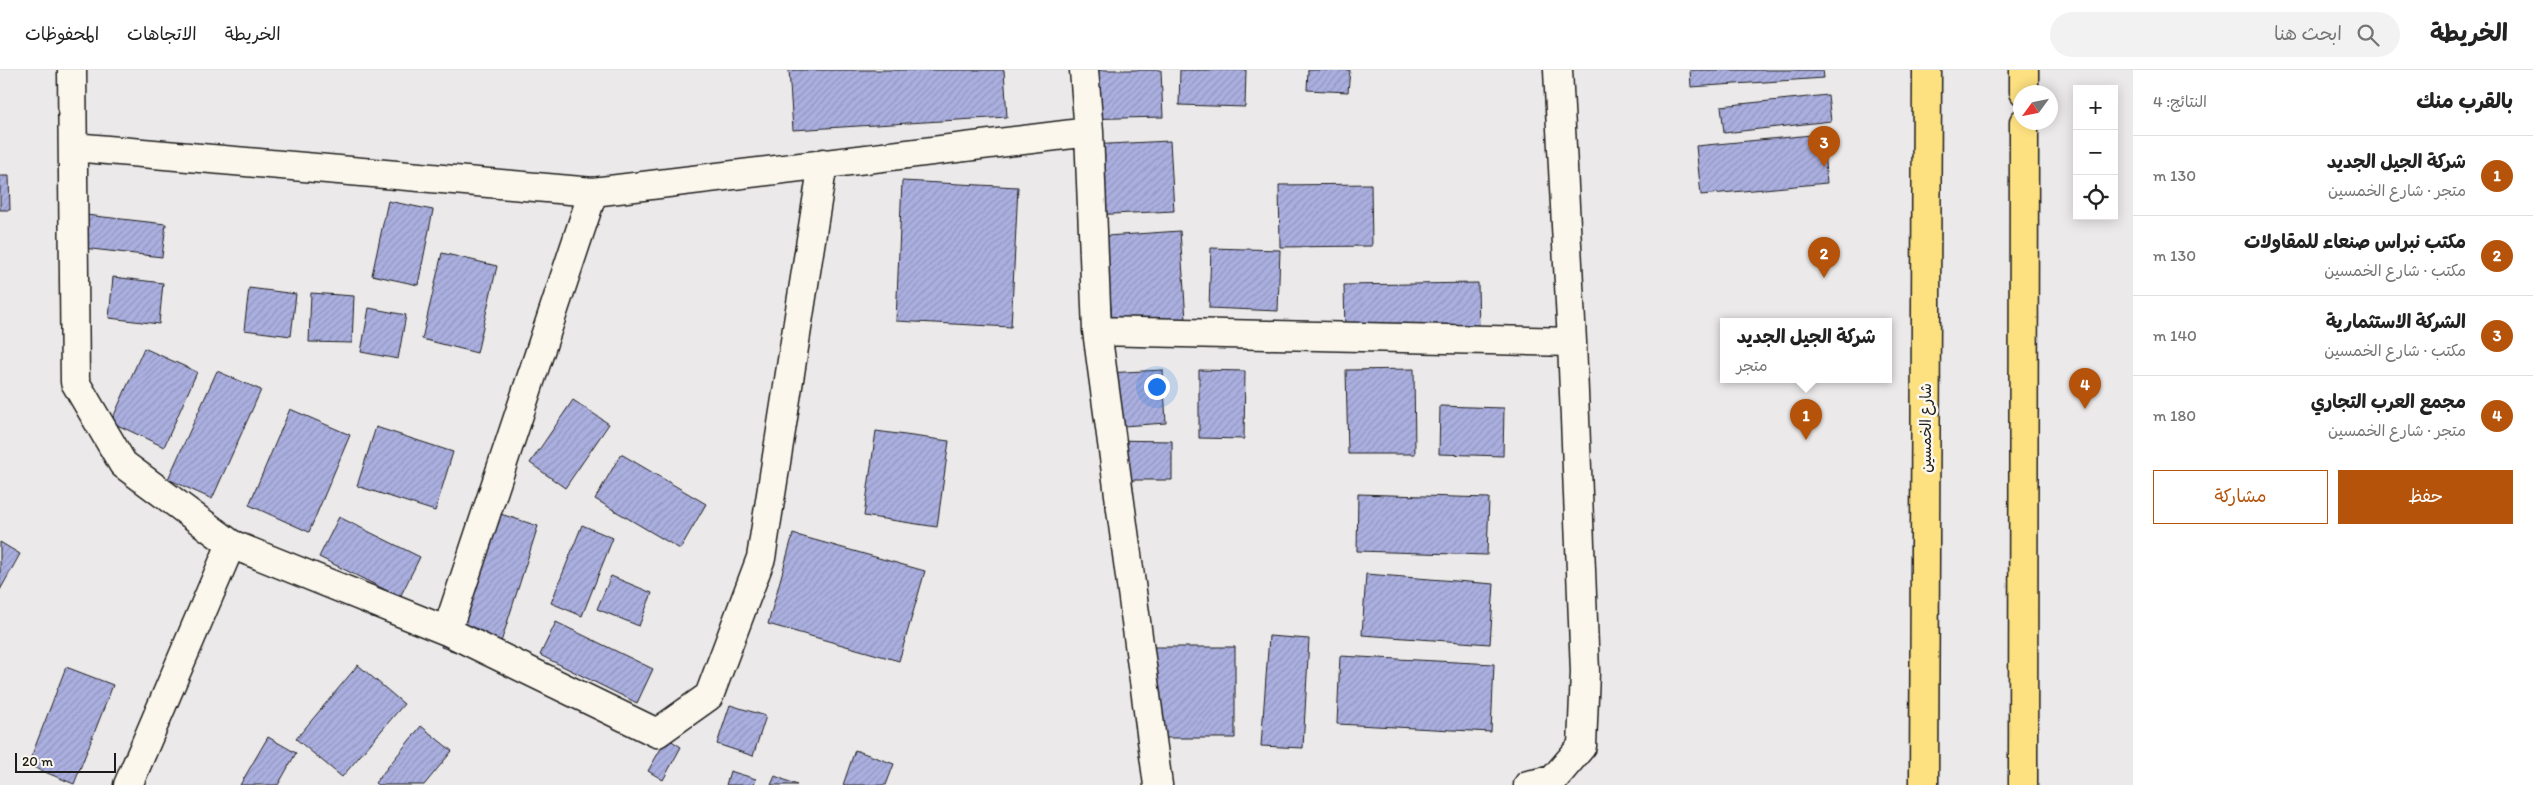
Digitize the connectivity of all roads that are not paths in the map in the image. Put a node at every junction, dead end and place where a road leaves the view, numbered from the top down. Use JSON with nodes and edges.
{"nodes":[{"id":1,"x":72,"y":70,"type":"edge"},
{"id":2,"x":1084,"y":70,"type":"edge"},
{"id":3,"x":1558,"y":70,"type":"edge"},
{"id":4,"x":1927,"y":70,"type":"edge"},
{"id":5,"x":2024,"y":70,"type":"edge"},
{"id":6,"x":2024,"y":85,"type":"edge"},
{"id":7,"x":2024,"y":130,"type":"edge"},
{"id":8,"x":1090,"y":132,"type":"junction"},
{"id":9,"x":73,"y":147,"type":"junction"},
{"id":10,"x":823,"y":163,"type":"junction"},
{"id":11,"x":593,"y":192,"type":"junction"},
{"id":12,"x":1097,"y":331,"type":"junction"},
{"id":13,"x":1572,"y":342,"type":"junction"},
{"id":14,"x":230,"y":544,"type":"junction"},
{"id":15,"x":447,"y":631,"type":"junction"},
{"id":16,"x":128,"y":785,"type":"edge"},
{"id":17,"x":1158,"y":785,"type":"edge"},
{"id":18,"x":1528,"y":785,"type":"edge"},
{"id":19,"x":1924,"y":785,"type":"edge"},
{"id":20,"x":2023,"y":785,"type":"edge"}],
"edges":[{"from":1,"to":9,"type":"street"},
{"from":2,"to":8,"type":"street"},
{"from":3,"to":13,"type":"street"},
{"from":4,"to":19,"type":"main road","name":"شارع الخمسين"},
{"from":5,"to":6,"type":"main road"},
{"from":7,"to":20,"type":"main road"},
{"from":8,"to":10,"type":"street"},
{"from":8,"to":12,"type":"street"},
{"from":9,"to":11,"type":"street"},
{"from":9,"to":14,"type":"street"},
{"from":10,"to":11,"type":"street"},
{"from":10,"to":15,"type":"street"},
{"from":11,"to":15,"type":"street"},
{"from":12,"to":13,"type":"street"},
{"from":12,"to":17,"type":"street"},
{"from":13,"to":18,"type":"street"},
{"from":14,"to":15,"type":"street"},
{"from":14,"to":16,"type":"street"}]}
